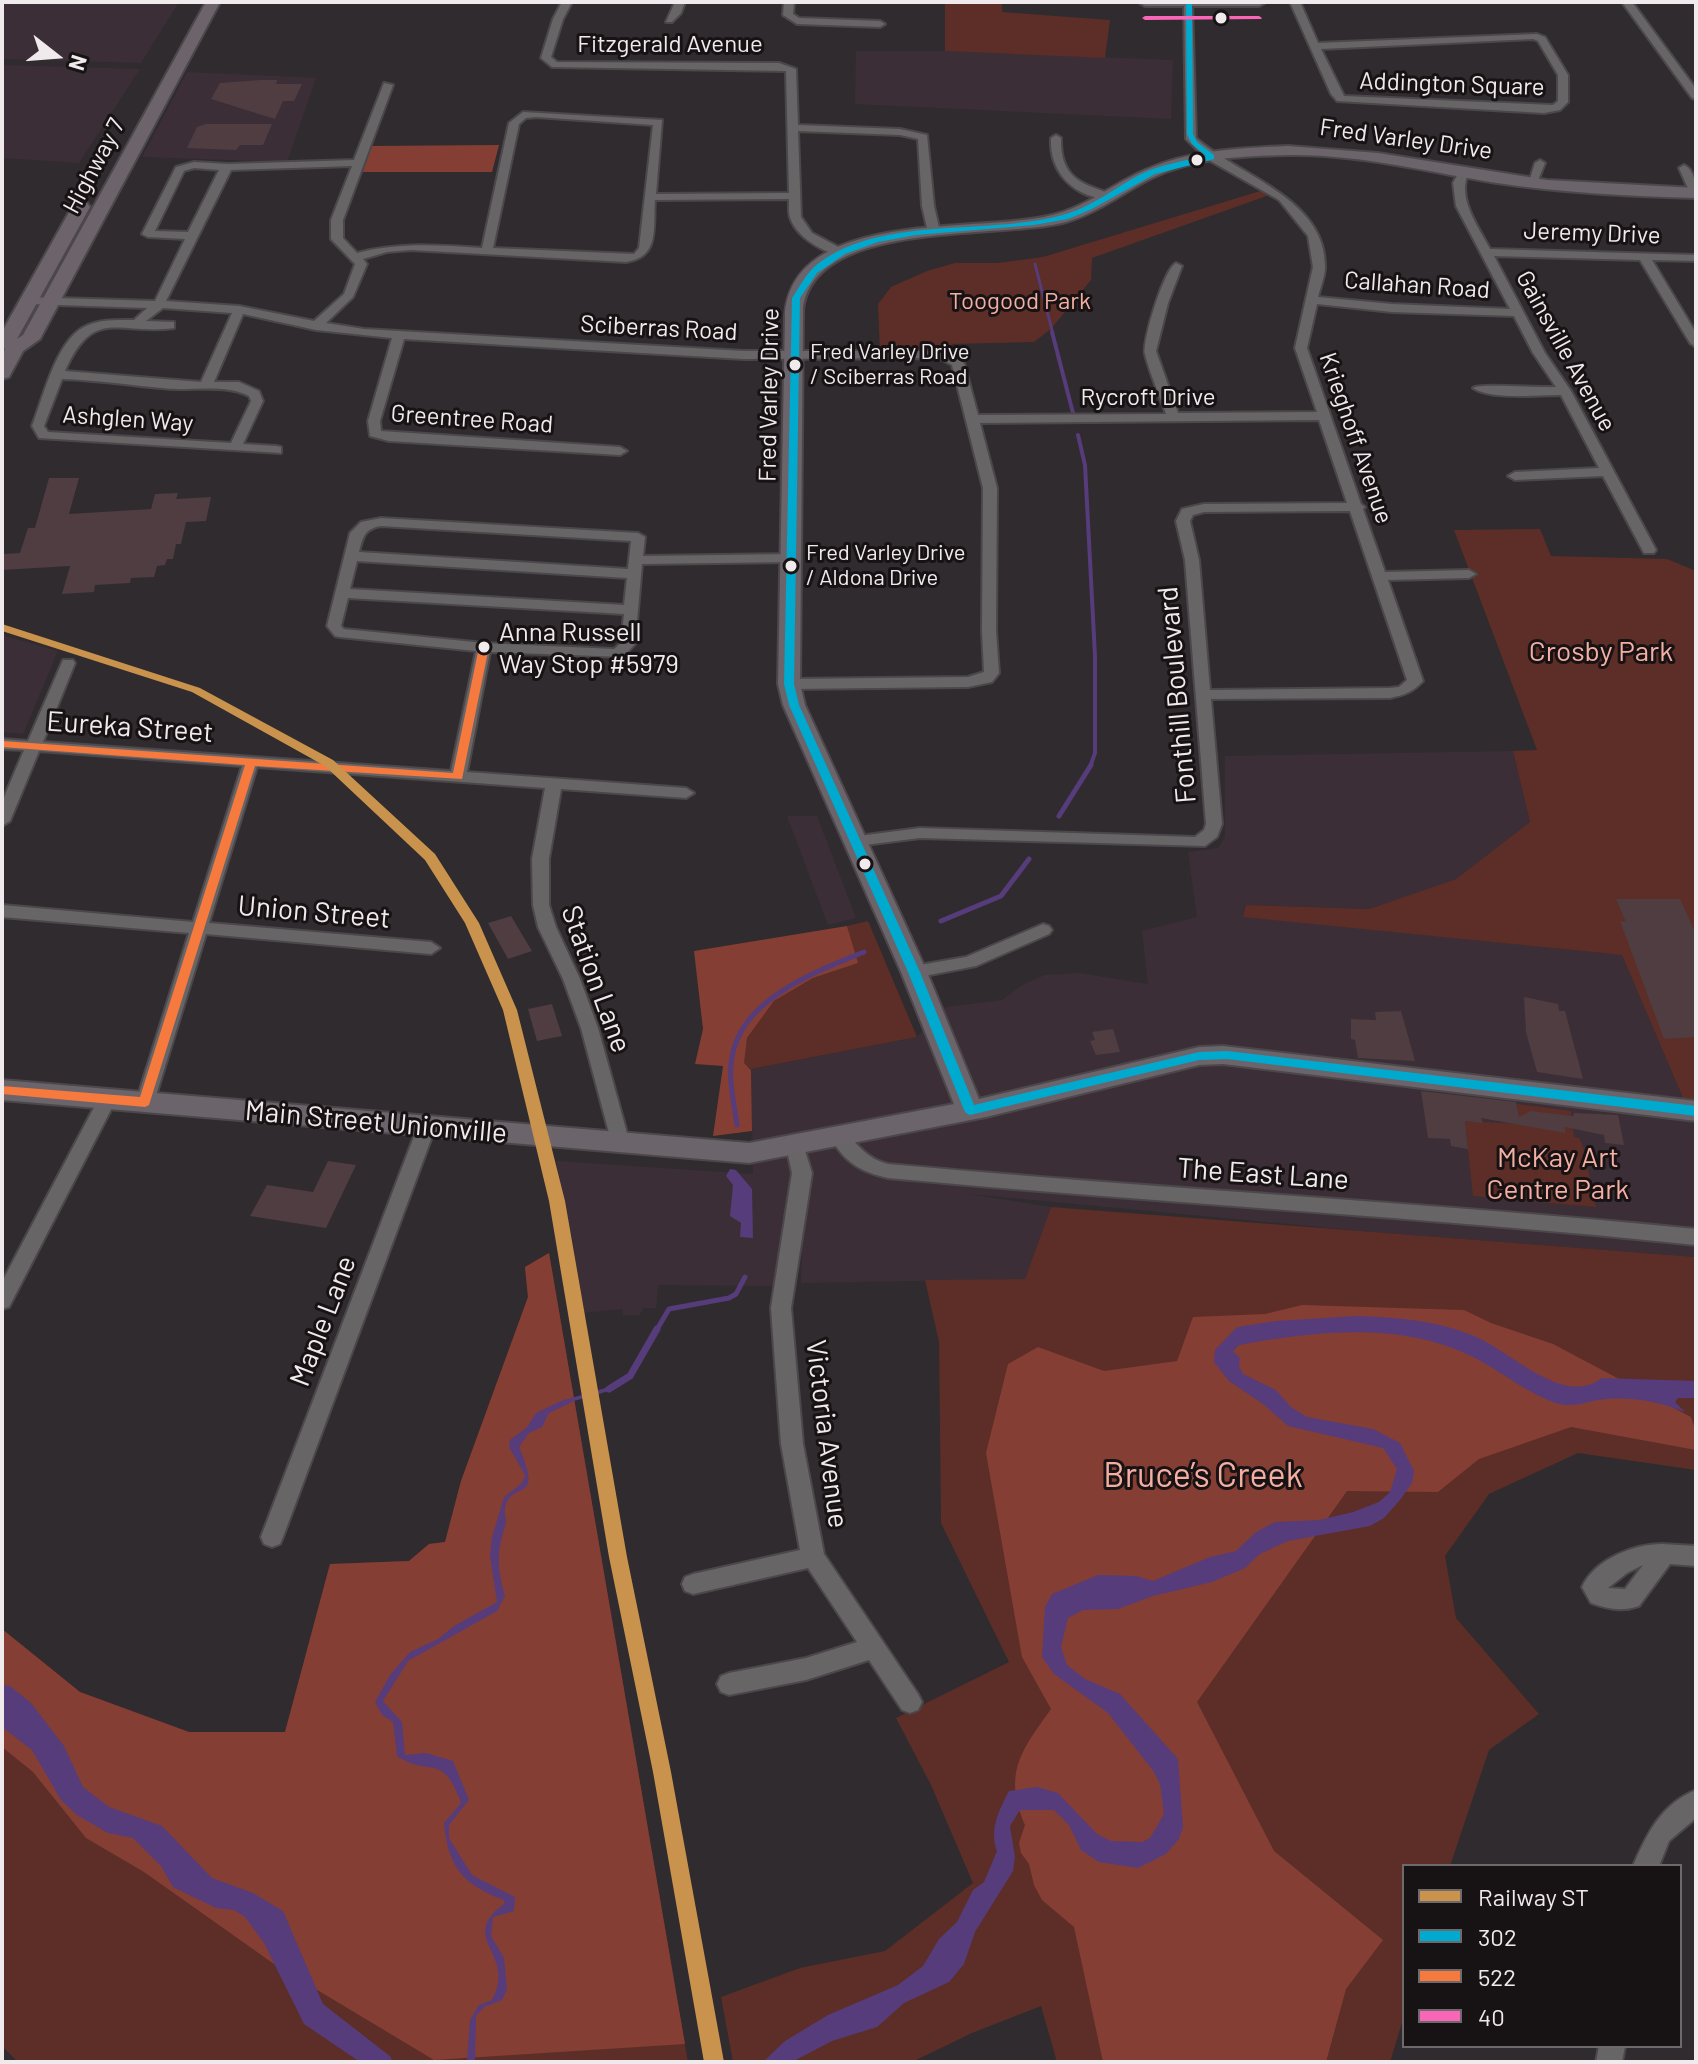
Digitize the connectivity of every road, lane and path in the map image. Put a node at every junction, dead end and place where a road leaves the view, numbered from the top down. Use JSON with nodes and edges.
{"nodes":[{"id":1,"x":213,"y":2,"type":"edge"},
{"id":2,"x":567,"y":2,"type":"edge"},
{"id":3,"x":680,"y":2,"type":"edge"},
{"id":4,"x":789,"y":2,"type":"edge"},
{"id":5,"x":1145,"y":2,"type":"edge"},
{"id":6,"x":1259,"y":2,"type":"edge"},
{"id":7,"x":1295,"y":2,"type":"edge"},
{"id":8,"x":1627,"y":2,"type":"edge"},
{"id":9,"x":1189,"y":4,"type":"junction"},
{"id":10,"x":669,"y":20,"type":"dead end"},
{"id":11,"x":880,"y":24,"type":"dead end"},
{"id":12,"x":1315,"y":46,"type":"junction"},
{"id":13,"x":388,"y":85,"type":"dead end"},
{"id":14,"x":1696,"y":96,"type":"edge"},
{"id":15,"x":793,"y":128,"type":"junction"},
{"id":16,"x":1056,"y":138,"type":"dead end"},
{"id":17,"x":1211,"y":157,"type":"junction"},
{"id":18,"x":360,"y":163,"type":"junction"},
{"id":19,"x":1540,"y":163,"type":"dead end"},
{"id":20,"x":228,"y":167,"type":"junction"},
{"id":21,"x":1684,"y":168,"type":"dead end"},
{"id":22,"x":1464,"y":172,"type":"junction"},
{"id":23,"x":1532,"y":183,"type":"junction"},
{"id":24,"x":89,"y":192,"type":"dead end"},
{"id":25,"x":1695,"y":193,"type":"edge"},
{"id":26,"x":795,"y":196,"type":"junction"},
{"id":27,"x":650,"y":197,"type":"junction"},
{"id":28,"x":1111,"y":197,"type":"junction"},
{"id":29,"x":934,"y":232,"type":"junction"},
{"id":30,"x":192,"y":236,"type":"junction"},
{"id":31,"x":487,"y":251,"type":"junction"},
{"id":32,"x":1486,"y":252,"type":"junction"},
{"id":33,"x":842,"y":253,"type":"junction"},
{"id":34,"x":357,"y":257,"type":"junction"},
{"id":35,"x":1644,"y":257,"type":"junction"},
{"id":36,"x":1696,"y":258,"type":"edge"},
{"id":37,"x":1176,"y":266,"type":"dead end"},
{"id":38,"x":29,"y":300,"type":"junction"},
{"id":39,"x":1312,"y":300,"type":"junction"},
{"id":40,"x":52,"y":302,"type":"junction"},
{"id":41,"x":158,"y":306,"type":"junction"},
{"id":42,"x":239,"y":310,"type":"junction"},
{"id":43,"x":1520,"y":313,"type":"junction"},
{"id":44,"x":137,"y":324,"type":"junction"},
{"id":45,"x":170,"y":325,"type":"dead end"},
{"id":46,"x":316,"y":326,"type":"junction"},
{"id":47,"x":1691,"y":327,"type":"edge"},
{"id":48,"x":399,"y":335,"type":"junction"},
{"id":49,"x":1696,"y":343,"type":"edge"},
{"id":50,"x":15,"y":348,"type":"junction"},
{"id":51,"x":796,"y":356,"type":"junction"},
{"id":52,"x":2,"y":373,"type":"edge"},
{"id":53,"x":58,"y":375,"type":"junction"},
{"id":54,"x":206,"y":385,"type":"junction"},
{"id":55,"x":1479,"y":388,"type":"dead end"},
{"id":56,"x":1565,"y":391,"type":"junction"},
{"id":57,"x":1324,"y":416,"type":"junction"},
{"id":58,"x":972,"y":419,"type":"junction"},
{"id":59,"x":1174,"y":419,"type":"junction"},
{"id":60,"x":235,"y":448,"type":"junction"},
{"id":61,"x":276,"y":450,"type":"dead end"},
{"id":62,"x":620,"y":451,"type":"dead end"},
{"id":63,"x":1607,"y":472,"type":"junction"},
{"id":64,"x":1515,"y":476,"type":"dead end"},
{"id":65,"x":1358,"y":507,"type":"junction"},
{"id":66,"x":1649,"y":550,"type":"dead end"},
{"id":67,"x":351,"y":556,"type":"junction"},
{"id":68,"x":792,"y":558,"type":"junction"},
{"id":69,"x":636,"y":567,"type":"junction"},
{"id":70,"x":1469,"y":574,"type":"dead end"},
{"id":71,"x":1379,"y":576,"type":"junction"},
{"id":72,"x":342,"y":593,"type":"junction"},
{"id":73,"x":631,"y":610,"type":"junction"},
{"id":74,"x":484,"y":647,"type":"junction"},
{"id":75,"x":68,"y":663,"type":"dead end"},
{"id":76,"x":789,"y":684,"type":"junction"},
{"id":77,"x":1203,"y":695,"type":"junction"},
{"id":78,"x":2,"y":744,"type":"edge"},
{"id":79,"x":34,"y":746,"type":"junction"},
{"id":80,"x":251,"y":762,"type":"junction"},
{"id":81,"x":458,"y":777,"type":"junction"},
{"id":82,"x":554,"y":783,"type":"junction"},
{"id":83,"x":686,"y":793,"type":"dead end"},
{"id":84,"x":2,"y":821,"type":"edge"},
{"id":85,"x":857,"y":841,"type":"junction"},
{"id":86,"x":2,"y":911,"type":"edge"},
{"id":87,"x":198,"y":928,"type":"junction"},
{"id":88,"x":1043,"y":930,"type":"dead end"},
{"id":89,"x":431,"y":948,"type":"dead end"},
{"id":90,"x":914,"y":972,"type":"junction"},
{"id":91,"x":2,"y":1090,"type":"edge"},
{"id":92,"x":108,"y":1098,"type":"junction"},
{"id":93,"x":145,"y":1102,"type":"junction"},
{"id":94,"x":970,"y":1110,"type":"junction"},
{"id":95,"x":1696,"y":1111,"type":"edge"},
{"id":96,"x":427,"y":1126,"type":"junction"},
{"id":97,"x":817,"y":1142,"type":"junction"},
{"id":98,"x":621,"y":1144,"type":"junction"},
{"id":99,"x":1696,"y":1237,"type":"edge"},
{"id":100,"x":2,"y":1301,"type":"edge"},
{"id":101,"x":272,"y":1537,"type":"dead end"},
{"id":102,"x":1664,"y":1554,"type":"dead end"},
{"id":103,"x":1696,"y":1556,"type":"edge"},
{"id":104,"x":813,"y":1557,"type":"junction"},
{"id":105,"x":693,"y":1584,"type":"dead end"},
{"id":106,"x":873,"y":1648,"type":"junction"},
{"id":107,"x":729,"y":1684,"type":"dead end"},
{"id":108,"x":910,"y":1702,"type":"dead end"},
{"id":109,"x":1696,"y":1802,"type":"edge"},
{"id":110,"x":1647,"y":1864,"type":"edge"}],
"edges":[{"from":1,"to":40,"type":"main road","name":"Highway 7"},
{"from":2,"to":15,"type":"street","name":"Fitzgerald Avenue"},
{"from":3,"to":10,"type":"street"},
{"from":4,"to":11,"type":"street"},
{"from":5,"to":9,"type":"street"},
{"from":6,"to":9,"type":"street"},
{"from":7,"to":12,"type":"street","name":"Addington Square"},
{"from":8,"to":14,"type":"street"},
{"from":9,"to":17,"type":"street","name":"Krieghoff Avenue"},
{"from":12,"to":12,"type":"street","name":"Addington Square"},
{"from":13,"to":18,"type":"street"},
{"from":15,"to":26,"type":"street","name":"Fitzgerald Avenue"},
{"from":15,"to":29,"type":"street"},
{"from":16,"to":28,"type":"street"},
{"from":17,"to":22,"type":"street","name":"Fred Varley Drive"},
{"from":17,"to":28,"type":"street","name":"Fred Varley Drive"},
{"from":17,"to":39,"type":"street","name":"Krieghoff Avenue"},
{"from":18,"to":20,"type":"street"},
{"from":18,"to":34,"type":"street"},
{"from":19,"to":23,"type":"street"},
{"from":20,"to":30,"type":"street"},
{"from":20,"to":30,"type":"street"},
{"from":21,"to":25,"type":"street"},
{"from":22,"to":23,"type":"street","name":"Fred Varley Drive"},
{"from":22,"to":32,"type":"street","name":"Gainsville Avenue"},
{"from":23,"to":25,"type":"street","name":"Fred Varley Drive"},
{"from":24,"to":38,"type":"main road","name":"Highway 7"},
{"from":26,"to":27,"type":"street"},
{"from":26,"to":33,"type":"street","name":"Fitzgerald Avenue"},
{"from":27,"to":31,"type":"street"},
{"from":27,"to":31,"type":"street"},
{"from":28,"to":29,"type":"street","name":"Fred Varley Drive"},
{"from":29,"to":33,"type":"street","name":"Fred Varley Drive"},
{"from":30,"to":41,"type":"street"},
{"from":31,"to":34,"type":"street"},
{"from":32,"to":35,"type":"street","name":"Jeremy Drive"},
{"from":32,"to":43,"type":"street","name":"Gainsville Avenue"},
{"from":33,"to":51,"type":"street","name":"Fred Varley Drive"},
{"from":34,"to":46,"type":"street"},
{"from":35,"to":36,"type":"street","name":"Jeremy Drive"},
{"from":35,"to":47,"type":"street"},
{"from":37,"to":59,"type":"street"},
{"from":38,"to":40,"type":"street","name":"Sciberras Road"},
{"from":38,"to":50,"type":"main road","name":"Highway 7"},
{"from":39,"to":43,"type":"street","name":"Callahan Road"},
{"from":39,"to":57,"type":"street","name":"Krieghoff Avenue"},
{"from":40,"to":41,"type":"street","name":"Sciberras Road"},
{"from":40,"to":50,"type":"main road","name":"Highway 7"},
{"from":41,"to":42,"type":"street","name":"Sciberras Road"},
{"from":41,"to":44,"type":"street"},
{"from":42,"to":46,"type":"street","name":"Sciberras Road"},
{"from":42,"to":54,"type":"street"},
{"from":43,"to":56,"type":"street","name":"Gainsville Avenue"},
{"from":44,"to":45,"type":"street","name":"Ashglen Way"},
{"from":44,"to":53,"type":"street","name":"Ashglen Way"},
{"from":46,"to":48,"type":"street","name":"Sciberras Road"},
{"from":47,"to":49,"type":"street"},
{"from":48,"to":51,"type":"street","name":"Sciberras Road"},
{"from":48,"to":62,"type":"street","name":"Greentree Road"},
{"from":50,"to":52,"type":"main road","name":"Highway 7"},
{"from":51,"to":58,"type":"street","name":"Sciberras Road"},
{"from":51,"to":68,"type":"street","name":"Fred Varley Drive"},
{"from":53,"to":54,"type":"street","name":"Ashglen Way"},
{"from":53,"to":60,"type":"street","name":"Ashglen Way"},
{"from":54,"to":60,"type":"street","name":"Ashglen Way"},
{"from":55,"to":56,"type":"street"},
{"from":56,"to":63,"type":"street","name":"Gainsville Avenue"},
{"from":57,"to":59,"type":"street","name":"Rycroft Drive"},
{"from":57,"to":65,"type":"street","name":"Krieghoff Avenue"},
{"from":58,"to":59,"type":"street","name":"Rycroft Drive"},
{"from":58,"to":76,"type":"street","name":"Sciberras Road"},
{"from":60,"to":61,"type":"street","name":"Ashglen Way"},
{"from":63,"to":64,"type":"street"},
{"from":63,"to":66,"type":"street","name":"Gainsville Avenue"},
{"from":65,"to":71,"type":"street","name":"Krieghoff Avenue"},
{"from":65,"to":77,"type":"street","name":"Fonthill Boulevard"},
{"from":67,"to":69,"type":"street"},
{"from":67,"to":69,"type":"street"},
{"from":67,"to":72,"type":"street"},
{"from":68,"to":69,"type":"street"},
{"from":68,"to":76,"type":"street","name":"Fred Varley Drive"},
{"from":69,"to":73,"type":"street"},
{"from":70,"to":71,"type":"street"},
{"from":71,"to":77,"type":"street","name":"Krieghoff Avenue"},
{"from":72,"to":73,"type":"street"},
{"from":72,"to":74,"type":"street"},
{"from":73,"to":74,"type":"street"},
{"from":74,"to":81,"type":"street"},
{"from":75,"to":79,"type":"street"},
{"from":76,"to":85,"type":"street","name":"Fred Varley Drive"},
{"from":77,"to":85,"type":"street","name":"Fonthill Boulevard"},
{"from":78,"to":79,"type":"street","name":"Eureka Street"},
{"from":79,"to":80,"type":"street","name":"Eureka Street"},
{"from":79,"to":84,"type":"street"},
{"from":80,"to":81,"type":"street","name":"Eureka Street"},
{"from":80,"to":87,"type":"street"},
{"from":81,"to":82,"type":"street","name":"Eureka Street"},
{"from":82,"to":83,"type":"street","name":"Eureka Street"},
{"from":82,"to":98,"type":"street","name":"Station Lane"},
{"from":85,"to":90,"type":"street","name":"Fred Varley Drive"},
{"from":86,"to":87,"type":"street","name":"Union Street"},
{"from":87,"to":89,"type":"street","name":"Union Street"},
{"from":87,"to":93,"type":"street"},
{"from":88,"to":90,"type":"street"},
{"from":90,"to":94,"type":"street","name":"Fred Varley Drive"},
{"from":91,"to":92,"type":"street","name":"Main Street Unionville"},
{"from":92,"to":93,"type":"street","name":"Main Street Unionville"},
{"from":92,"to":100,"type":"street"},
{"from":93,"to":96,"type":"street","name":"Main Street Unionville"},
{"from":94,"to":95,"type":"street","name":"Main Street Unionville"},
{"from":94,"to":97,"type":"street","name":"Main Street Unionville"},
{"from":96,"to":98,"type":"street","name":"Main Street Unionville"},
{"from":96,"to":101,"type":"street","name":"Maple Lane"},
{"from":97,"to":98,"type":"street","name":"Main Street Unionville"},
{"from":97,"to":99,"type":"street","name":"The East Lane"},
{"from":97,"to":104,"type":"street","name":"Victoria Avenue"},
{"from":102,"to":103,"type":"street"},
{"from":104,"to":105,"type":"street"},
{"from":104,"to":106,"type":"street","name":"Victoria Avenue"},
{"from":106,"to":107,"type":"street"},
{"from":106,"to":108,"type":"street","name":"Victoria Avenue"},
{"from":109,"to":110,"type":"street"}]}
